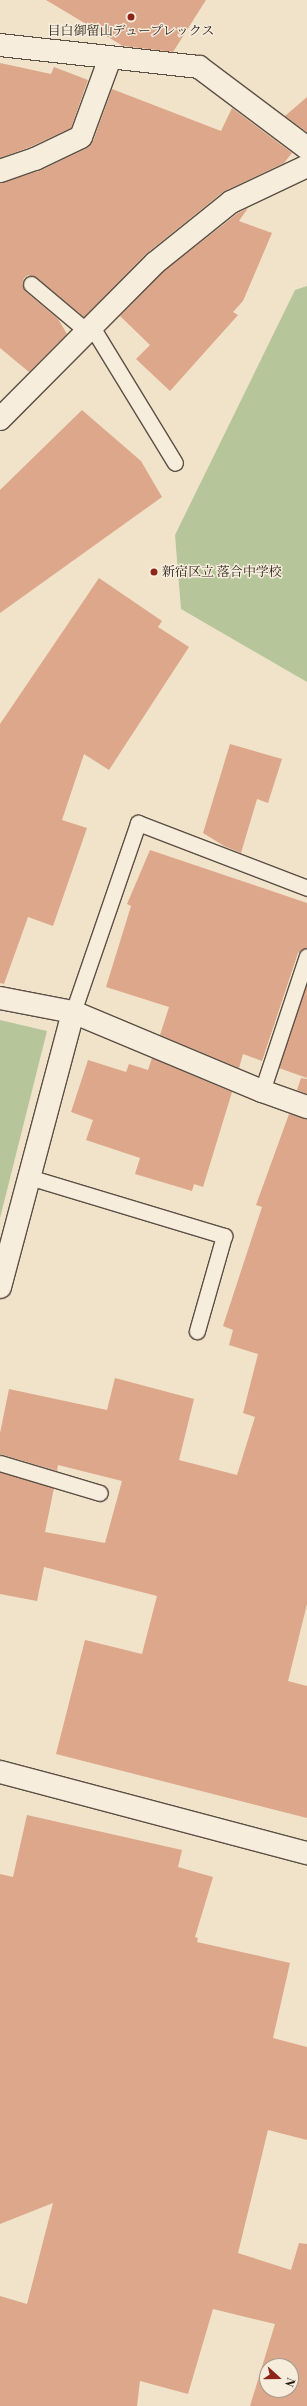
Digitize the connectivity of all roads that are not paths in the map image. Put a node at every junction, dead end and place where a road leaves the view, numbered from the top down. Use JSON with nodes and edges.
{"nodes":[{"id":1,"x":0,"y":45,"type":"edge"},
{"id":2,"x":110,"y":58,"type":"junction"},
{"id":3,"x":307,"y":148,"type":"edge"},
{"id":4,"x":307,"y":166,"type":"edge"},
{"id":5,"x":0,"y":171,"type":"edge"},
{"id":6,"x":31,"y":284,"type":"dead end"},
{"id":7,"x":90,"y":329,"type":"junction"},
{"id":8,"x":0,"y":419,"type":"edge"},
{"id":9,"x":175,"y":463,"type":"dead end"},
{"id":10,"x":307,"y":888,"type":"edge"},
{"id":11,"x":307,"y":956,"type":"edge"},
{"id":12,"x":0,"y":998,"type":"edge"},
{"id":13,"x":73,"y":1012,"type":"junction"},
{"id":14,"x":262,"y":1091,"type":"junction"},
{"id":15,"x":307,"y":1107,"type":"edge"},
{"id":16,"x":29,"y":1177,"type":"junction"},
{"id":17,"x":0,"y":1287,"type":"edge"},
{"id":18,"x":197,"y":1331,"type":"dead end"},
{"id":19,"x":0,"y":1463,"type":"edge"},
{"id":20,"x":100,"y":1493,"type":"dead end"},
{"id":21,"x":0,"y":1772,"type":"edge"},
{"id":22,"x":307,"y":1853,"type":"edge"}],
"edges":[{"from":1,"to":2,"type":"street"},
{"from":2,"to":3,"type":"street"},
{"from":2,"to":5,"type":"street"},
{"from":4,"to":7,"type":"street"},
{"from":6,"to":7,"type":"lane"},
{"from":7,"to":8,"type":"street"},
{"from":7,"to":9,"type":"lane"},
{"from":10,"to":13,"type":"lane"},
{"from":11,"to":14,"type":"lane"},
{"from":12,"to":13,"type":"street"},
{"from":13,"to":14,"type":"street"},
{"from":13,"to":16,"type":"street"},
{"from":14,"to":15,"type":"street"},
{"from":16,"to":17,"type":"street"},
{"from":16,"to":18,"type":"lane"},
{"from":19,"to":20,"type":"lane"},
{"from":21,"to":22,"type":"street"}]}
